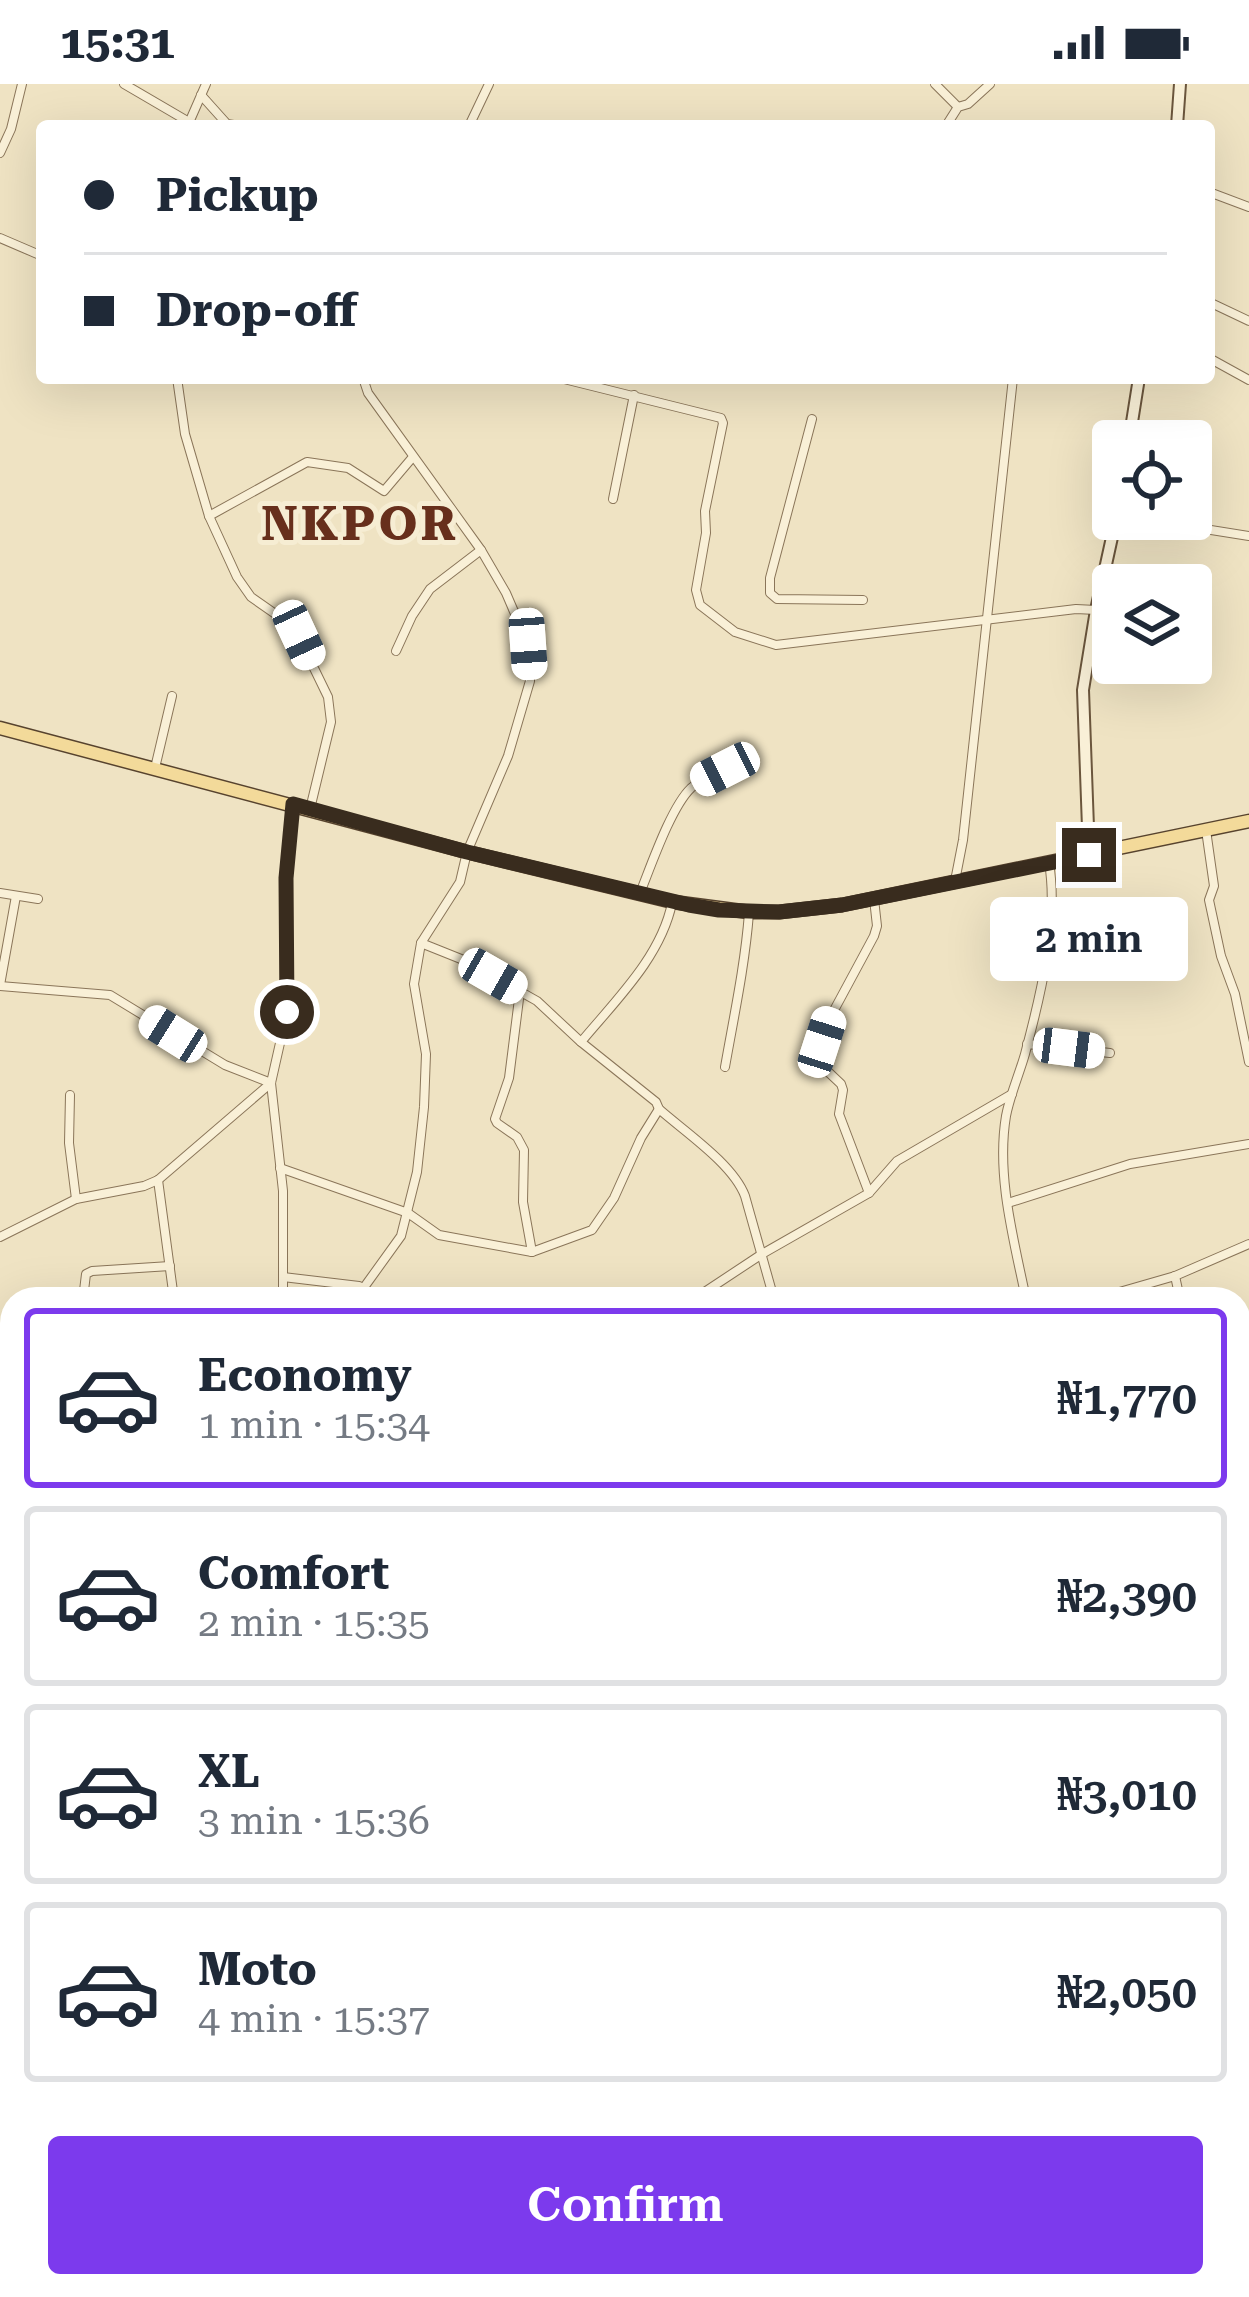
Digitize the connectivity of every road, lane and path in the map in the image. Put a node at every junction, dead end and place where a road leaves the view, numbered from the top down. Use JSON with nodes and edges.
{"nodes":[{"id":1,"x":22,"y":84,"type":"edge"},
{"id":2,"x":124,"y":84,"type":"edge"},
{"id":3,"x":206,"y":84,"type":"edge"},
{"id":4,"x":489,"y":84,"type":"edge"},
{"id":5,"x":935,"y":84,"type":"edge"},
{"id":6,"x":990,"y":84,"type":"edge"},
{"id":7,"x":1180,"y":84,"type":"edge"},
{"id":8,"x":201,"y":95,"type":"junction"},
{"id":9,"x":958,"y":106,"type":"junction"},
{"id":10,"x":182,"y":120,"type":"edge"},
{"id":11,"x":190,"y":120,"type":"edge"},
{"id":12,"x":223,"y":120,"type":"edge"},
{"id":13,"x":472,"y":120,"type":"edge"},
{"id":14,"x":950,"y":120,"type":"edge"},
{"id":15,"x":1177,"y":120,"type":"edge"},
{"id":16,"x":0,"y":153,"type":"edge"},
{"id":17,"x":1215,"y":194,"type":"edge"},
{"id":18,"x":1249,"y":207,"type":"edge"},
{"id":19,"x":0,"y":238,"type":"edge"},
{"id":20,"x":36,"y":253,"type":"edge"},
{"id":21,"x":1215,"y":305,"type":"edge"},
{"id":22,"x":1249,"y":321,"type":"edge"},
{"id":23,"x":1215,"y":361,"type":"edge"},
{"id":24,"x":1249,"y":380,"type":"edge"},
{"id":25,"x":178,"y":384,"type":"edge"},
{"id":26,"x":365,"y":384,"type":"edge"},
{"id":27,"x":586,"y":384,"type":"edge"},
{"id":28,"x":1012,"y":384,"type":"edge"},
{"id":29,"x":1138,"y":384,"type":"edge"},
{"id":30,"x":634,"y":395,"type":"junction"},
{"id":31,"x":812,"y":418,"type":"dead end"},
{"id":32,"x":1132,"y":420,"type":"edge"},
{"id":33,"x":412,"y":458,"type":"junction"},
{"id":34,"x":613,"y":499,"type":"dead end"},
{"id":35,"x":209,"y":516,"type":"junction"},
{"id":36,"x":1212,"y":530,"type":"edge"},
{"id":37,"x":1249,"y":536,"type":"edge"},
{"id":38,"x":481,"y":550,"type":"junction"},
{"id":39,"x":863,"y":601,"type":"dead end"},
{"id":40,"x":1092,"y":610,"type":"edge"},
{"id":41,"x":987,"y":619,"type":"junction"},
{"id":42,"x":1092,"y":635,"type":"edge"},
{"id":43,"x":396,"y":651,"type":"dead end"},
{"id":44,"x":172,"y":696,"type":"dead end"},
{"id":45,"x":0,"y":728,"type":"edge"},
{"id":46,"x":154,"y":769,"type":"junction"},
{"id":47,"x":725,"y":769,"type":"dead end"},
{"id":48,"x":293,"y":804,"type":"junction"},
{"id":49,"x":310,"y":809,"type":"junction"},
{"id":50,"x":1249,"y":821,"type":"edge"},
{"id":51,"x":1206,"y":830,"type":"junction"},
{"id":52,"x":467,"y":852,"type":"junction"},
{"id":53,"x":1089,"y":855,"type":"junction"},
{"id":54,"x":1048,"y":863,"type":"junction"},
{"id":55,"x":955,"y":883,"type":"junction"},
{"id":56,"x":0,"y":892,"type":"edge"},
{"id":57,"x":640,"y":892,"type":"junction"},
{"id":58,"x":16,"y":896,"type":"junction"},
{"id":59,"x":38,"y":899,"type":"dead end"},
{"id":60,"x":874,"y":899,"type":"junction"},
{"id":61,"x":673,"y":902,"type":"junction"},
{"id":62,"x":749,"y":912,"type":"junction"},
{"id":63,"x":421,"y":944,"type":"junction"},
{"id":64,"x":0,"y":985,"type":"edge"},
{"id":65,"x":520,"y":992,"type":"junction"},
{"id":66,"x":581,"y":1042,"type":"junction"},
{"id":67,"x":1027,"y":1044,"type":"junction"},
{"id":68,"x":1110,"y":1053,"type":"dead end"},
{"id":69,"x":1249,"y":1062,"type":"edge"},
{"id":70,"x":725,"y":1067,"type":"dead end"},
{"id":71,"x":271,"y":1083,"type":"junction"},
{"id":72,"x":1012,"y":1094,"type":"junction"},
{"id":73,"x":70,"y":1095,"type":"dead end"},
{"id":74,"x":659,"y":1109,"type":"junction"},
{"id":75,"x":1249,"y":1144,"type":"edge"},
{"id":76,"x":280,"y":1168,"type":"junction"},
{"id":77,"x":158,"y":1180,"type":"junction"},
{"id":78,"x":869,"y":1193,"type":"junction"},
{"id":79,"x":76,"y":1199,"type":"junction"},
{"id":80,"x":1008,"y":1203,"type":"junction"},
{"id":81,"x":408,"y":1213,"type":"junction"},
{"id":82,"x":0,"y":1237,"type":"edge"},
{"id":83,"x":1249,"y":1244,"type":"edge"},
{"id":84,"x":532,"y":1252,"type":"junction"},
{"id":85,"x":762,"y":1254,"type":"junction"},
{"id":86,"x":170,"y":1266,"type":"junction"},
{"id":87,"x":1175,"y":1276,"type":"junction"},
{"id":88,"x":283,"y":1277,"type":"junction"},
{"id":89,"x":365,"y":1286,"type":"joint"},
{"id":90,"x":84,"y":1287,"type":"edge"},
{"id":91,"x":173,"y":1287,"type":"edge"},
{"id":92,"x":283,"y":1287,"type":"edge"},
{"id":93,"x":712,"y":1287,"type":"edge"},
{"id":94,"x":771,"y":1287,"type":"edge"},
{"id":95,"x":1024,"y":1287,"type":"edge"},
{"id":96,"x":1137,"y":1287,"type":"edge"},
{"id":97,"x":1177,"y":1287,"type":"edge"}],
"edges":[{"from":1,"to":16,"type":"street"},
{"from":2,"to":10,"type":"street"},
{"from":3,"to":8,"type":"street"},
{"from":4,"to":13,"type":"street"},
{"from":5,"to":9,"type":"street"},
{"from":6,"to":9,"type":"street"},
{"from":7,"to":15,"type":"street"},
{"from":8,"to":11,"type":"street"},
{"from":8,"to":12,"type":"street"},
{"from":9,"to":14,"type":"street"},
{"from":17,"to":18,"type":"street"},
{"from":19,"to":20,"type":"street"},
{"from":21,"to":22,"type":"street"},
{"from":23,"to":24,"type":"street"},
{"from":25,"to":35,"type":"street"},
{"from":26,"to":33,"type":"street"},
{"from":27,"to":30,"type":"street"},
{"from":28,"to":41,"type":"street"},
{"from":29,"to":32,"type":"street"},
{"from":30,"to":34,"type":"street"},
{"from":30,"to":41,"type":"street"},
{"from":31,"to":39,"type":"street"},
{"from":33,"to":35,"type":"street"},
{"from":33,"to":38,"type":"street"},
{"from":35,"to":49,"type":"street"},
{"from":36,"to":37,"type":"street"},
{"from":38,"to":43,"type":"street"},
{"from":38,"to":52,"type":"street"},
{"from":40,"to":41,"type":"street"},
{"from":41,"to":55,"type":"street"},
{"from":42,"to":53,"type":"street"},
{"from":44,"to":46,"type":"street"},
{"from":45,"to":46,"type":"main road"},
{"from":46,"to":48,"type":"main road"},
{"from":47,"to":57,"type":"street"},
{"from":48,"to":49,"type":"main road"},
{"from":48,"to":71,"type":"street"},
{"from":49,"to":52,"type":"main road"},
{"from":50,"to":51,"type":"main road"},
{"from":51,"to":53,"type":"main road"},
{"from":51,"to":69,"type":"street"},
{"from":52,"to":57,"type":"main road"},
{"from":52,"to":63,"type":"street"},
{"from":53,"to":54,"type":"main road"},
{"from":54,"to":55,"type":"main road"},
{"from":54,"to":67,"type":"street"},
{"from":55,"to":60,"type":"main road"},
{"from":56,"to":58,"type":"street"},
{"from":57,"to":61,"type":"main road"},
{"from":58,"to":59,"type":"street"},
{"from":58,"to":64,"type":"street"},
{"from":60,"to":62,"type":"main road"},
{"from":60,"to":78,"type":"street"},
{"from":61,"to":62,"type":"main road"},
{"from":61,"to":66,"type":"street"},
{"from":62,"to":70,"type":"street"},
{"from":63,"to":65,"type":"street"},
{"from":63,"to":81,"type":"street"},
{"from":64,"to":71,"type":"street"},
{"from":65,"to":66,"type":"street"},
{"from":65,"to":84,"type":"street"},
{"from":66,"to":74,"type":"street"},
{"from":67,"to":68,"type":"street"},
{"from":67,"to":72,"type":"street"},
{"from":71,"to":76,"type":"street"},
{"from":71,"to":77,"type":"street"},
{"from":72,"to":78,"type":"street"},
{"from":72,"to":80,"type":"street"},
{"from":73,"to":79,"type":"street"},
{"from":74,"to":84,"type":"street"},
{"from":74,"to":85,"type":"street"},
{"from":75,"to":80,"type":"street"},
{"from":76,"to":81,"type":"street"},
{"from":76,"to":88,"type":"street"},
{"from":77,"to":79,"type":"street"},
{"from":77,"to":86,"type":"street"},
{"from":78,"to":85,"type":"street"},
{"from":79,"to":82,"type":"street"},
{"from":80,"to":95,"type":"street"},
{"from":81,"to":84,"type":"street"},
{"from":81,"to":89,"type":"street"},
{"from":83,"to":87,"type":"street"},
{"from":85,"to":93,"type":"street"},
{"from":85,"to":94,"type":"street"},
{"from":86,"to":90,"type":"street"},
{"from":86,"to":91,"type":"street"},
{"from":87,"to":96,"type":"street"},
{"from":87,"to":97,"type":"street"},
{"from":88,"to":89,"type":"street"},
{"from":88,"to":92,"type":"street"}]}
